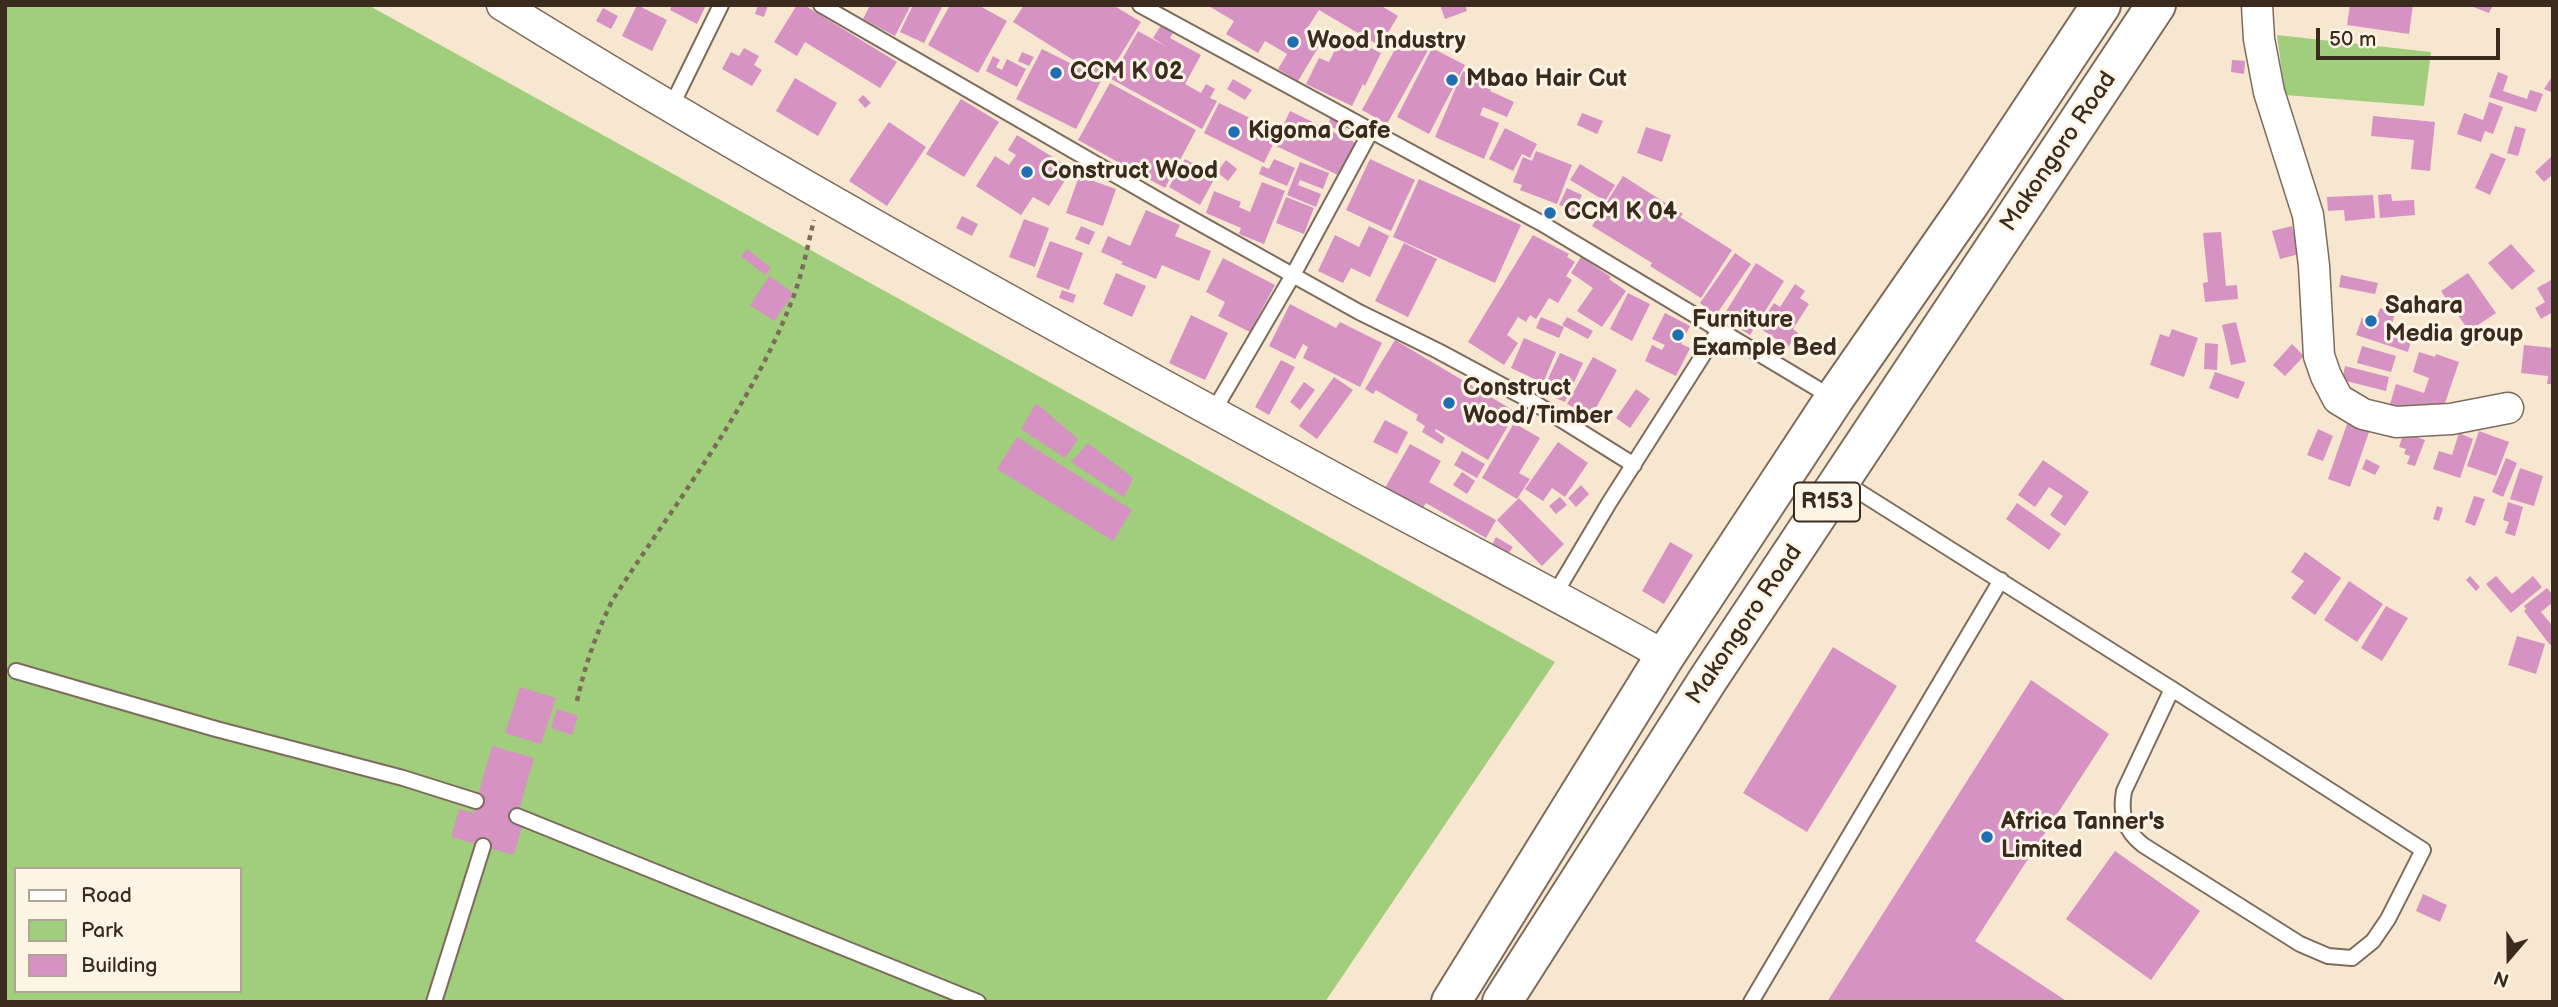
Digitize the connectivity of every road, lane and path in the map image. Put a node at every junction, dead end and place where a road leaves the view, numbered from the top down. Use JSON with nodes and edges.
{"nodes":[{"id":1,"x":502,"y":5,"type":"edge"},
{"id":2,"x":721,"y":5,"type":"edge"},
{"id":3,"x":821,"y":5,"type":"edge"},
{"id":4,"x":1140,"y":5,"type":"edge"},
{"id":5,"x":2101,"y":5,"type":"edge"},
{"id":6,"x":2156,"y":5,"type":"edge"},
{"id":7,"x":2257,"y":5,"type":"edge"},
{"id":8,"x":671,"y":107,"type":"junction"},
{"id":9,"x":1371,"y":131,"type":"junction"},
{"id":10,"x":821,"y":196,"type":"junction"},
{"id":11,"x":1293,"y":275,"type":"junction"},
{"id":12,"x":1719,"y":330,"type":"junction"},
{"id":13,"x":1834,"y":399,"type":"junction"},
{"id":14,"x":2508,"y":408,"type":"dead end"},
{"id":15,"x":1213,"y":412,"type":"junction"},
{"id":16,"x":1634,"y":465,"type":"junction"},
{"id":17,"x":1841,"y":481,"type":"junction"},
{"id":18,"x":2001,"y":580,"type":"junction"},
{"id":19,"x":1555,"y":594,"type":"junction"},
{"id":20,"x":1665,"y":656,"type":"junction"},
{"id":21,"x":16,"y":671,"type":"dead end"},
{"id":22,"x":2172,"y":689,"type":"junction"},
{"id":23,"x":577,"y":701,"type":"dead end"},
{"id":24,"x":476,"y":801,"type":"dead end"},
{"id":25,"x":517,"y":816,"type":"dead end"},
{"id":26,"x":482,"y":846,"type":"dead end"},
{"id":27,"x":434,"y":1002,"type":"edge"},
{"id":28,"x":978,"y":1002,"type":"edge"},
{"id":29,"x":1451,"y":1002,"type":"edge"},
{"id":30,"x":1502,"y":1002,"type":"edge"},
{"id":31,"x":1751,"y":1002,"type":"edge"}],
"edges":[{"from":1,"to":8,"type":"street"},
{"from":2,"to":8,"type":"lane"},
{"from":3,"to":11,"type":"lane"},
{"from":4,"to":9,"type":"lane"},
{"from":5,"to":13,"type":"main road","name":"Makongoro Road","number":"R153"},
{"from":6,"to":17,"type":"main road","name":"Makongoro Road","number":"R153"},
{"from":7,"to":14,"type":"street"},
{"from":8,"to":10,"type":"street"},
{"from":9,"to":11,"type":"lane"},
{"from":9,"to":12,"type":"lane"},
{"from":10,"to":15,"type":"street"},
{"from":10,"to":23,"type":"path"},
{"from":11,"to":15,"type":"lane"},
{"from":11,"to":16,"type":"lane"},
{"from":12,"to":13,"type":"lane"},
{"from":12,"to":16,"type":"lane"},
{"from":13,"to":20,"type":"main road","name":"Makongoro Road","number":"R153"},
{"from":15,"to":19,"type":"street"},
{"from":16,"to":19,"type":"lane"},
{"from":17,"to":18,"type":"lane"},
{"from":17,"to":30,"type":"main road","name":"Makongoro Road","number":"R153"},
{"from":18,"to":22,"type":"lane"},
{"from":18,"to":31,"type":"lane"},
{"from":19,"to":20,"type":"street"},
{"from":20,"to":29,"type":"main road","name":"Makongoro Road","number":"R153"},
{"from":21,"to":24,"type":"lane"},
{"from":22,"to":22,"type":"lane"},
{"from":25,"to":28,"type":"lane"},
{"from":26,"to":27,"type":"lane"}]}
